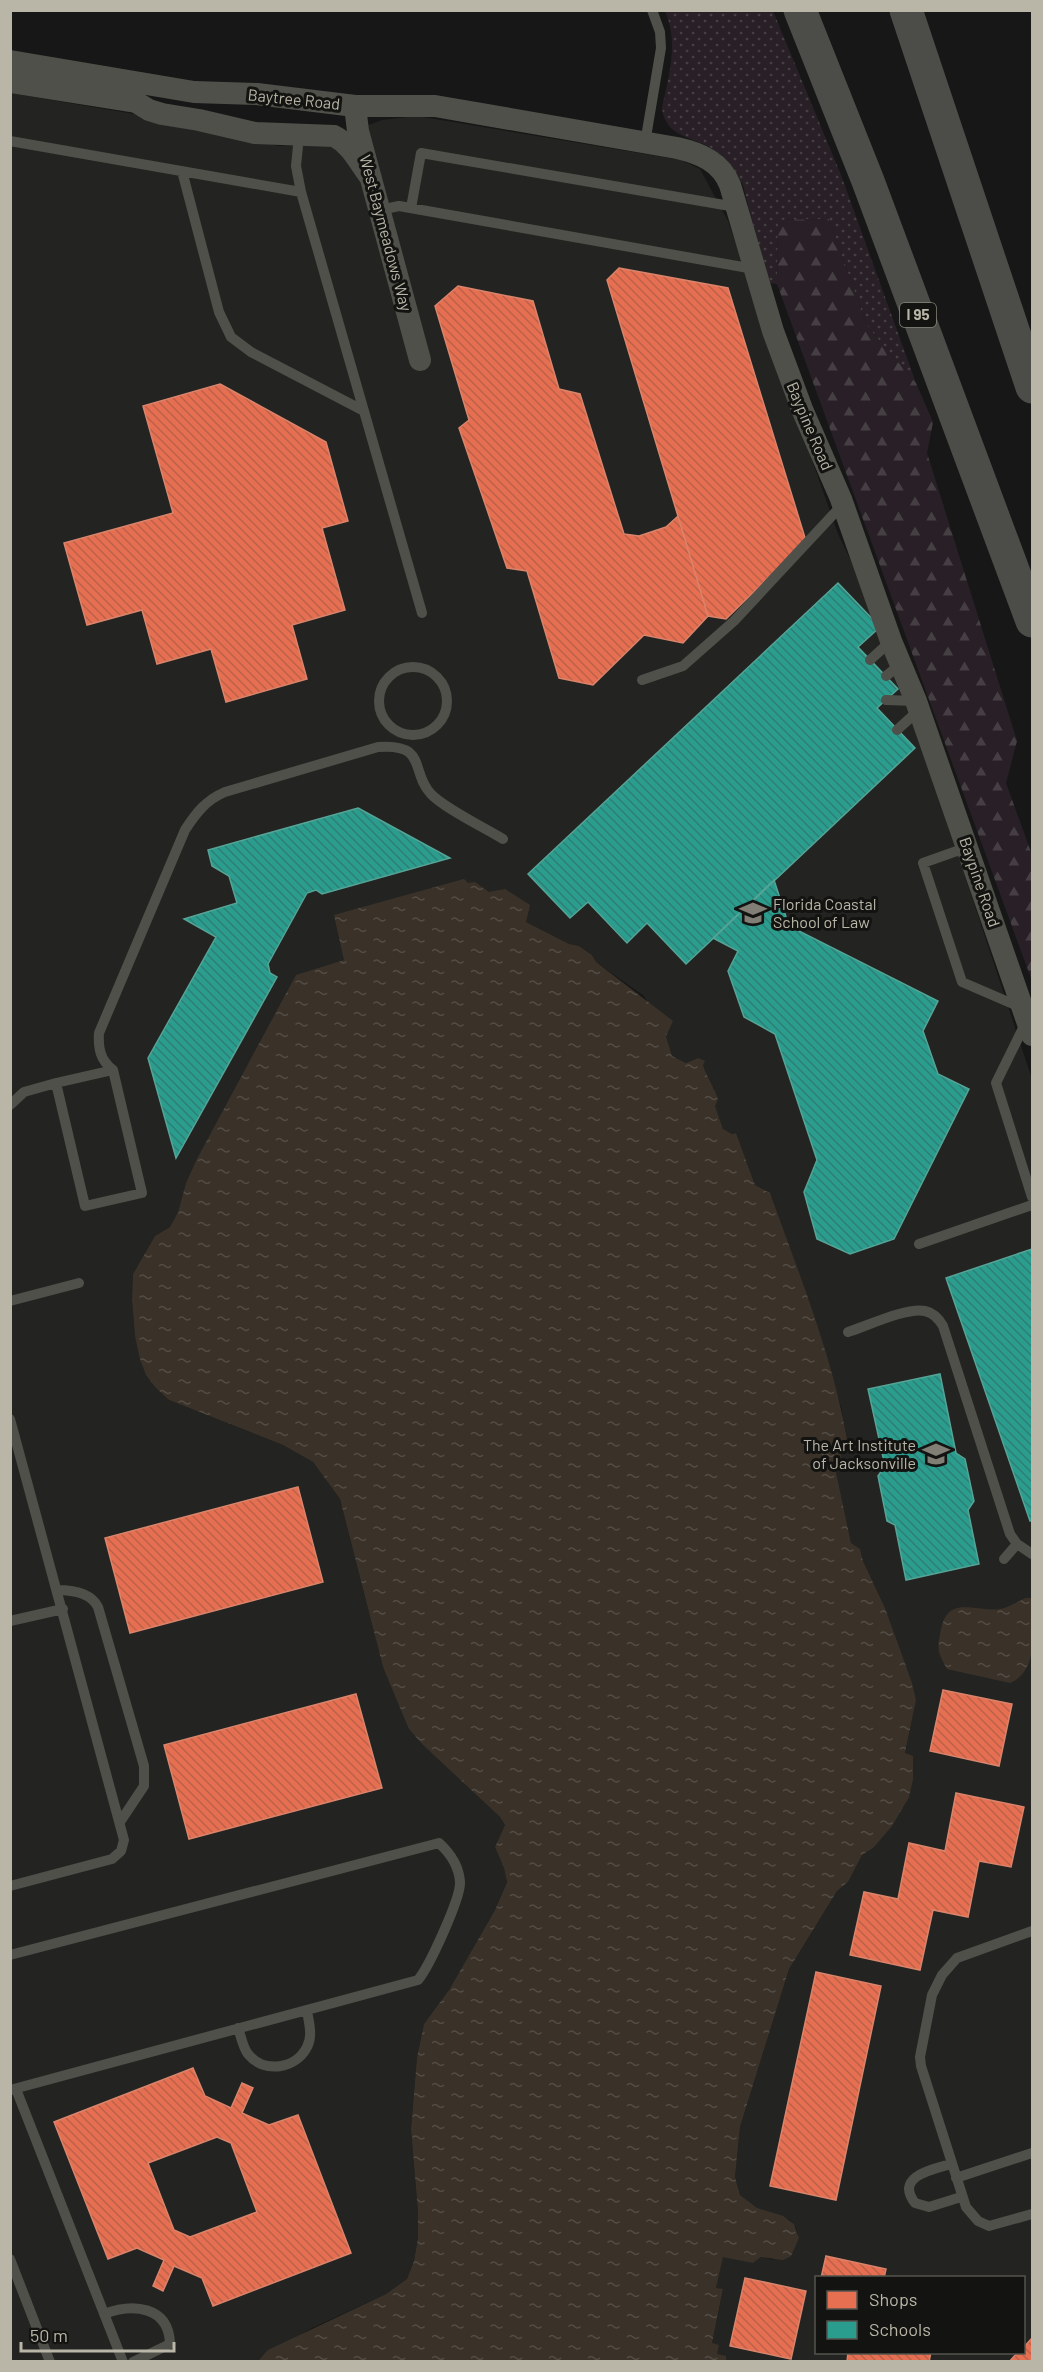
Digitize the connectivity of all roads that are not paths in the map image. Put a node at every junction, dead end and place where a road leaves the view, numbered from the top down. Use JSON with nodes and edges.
{"nodes":[{"id":1,"x":652,"y":10,"type":"edge"},
{"id":2,"x":800,"y":10,"type":"edge"},
{"id":3,"x":906,"y":10,"type":"edge"},
{"id":4,"x":10,"y":60,"type":"edge"},
{"id":5,"x":10,"y":82,"type":"edge"},
{"id":6,"x":136,"y":102,"type":"junction"},
{"id":7,"x":355,"y":106,"type":"junction"},
{"id":8,"x":299,"y":136,"type":"junction"},
{"id":9,"x":10,"y":141,"type":"edge"},
{"id":10,"x":645,"y":143,"type":"junction"},
{"id":11,"x":182,"y":171,"type":"junction"},
{"id":12,"x":371,"y":178,"type":"junction"},
{"id":13,"x":301,"y":192,"type":"junction"},
{"id":14,"x":736,"y":207,"type":"junction"},
{"id":15,"x":411,"y":208,"type":"junction"},
{"id":16,"x":380,"y":210,"type":"junction"},
{"id":17,"x":754,"y":269,"type":"junction"},
{"id":18,"x":420,"y":360,"type":"dead end"},
{"id":19,"x":1032,"y":387,"type":"edge"},
{"id":20,"x":364,"y":411,"type":"junction"},
{"id":21,"x":843,"y":504,"type":"junction"},
{"id":22,"x":422,"y":613,"type":"dead end"},
{"id":23,"x":1032,"y":621,"type":"edge"},
{"id":24,"x":891,"y":641,"type":"junction"},
{"id":25,"x":870,"y":660,"type":"dead end"},
{"id":26,"x":642,"y":680,"type":"dead end"},
{"id":27,"x":886,"y":700,"type":"dead end"},
{"id":28,"x":918,"y":706,"type":"junction"},
{"id":29,"x":897,"y":729,"type":"dead end"},
{"id":30,"x":406,"y":734,"type":"junction"},
{"id":31,"x":401,"y":749,"type":"junction"},
{"id":32,"x":503,"y":839,"type":"dead end"},
{"id":33,"x":968,"y":847,"type":"junction"},
{"id":34,"x":1028,"y":1021,"type":"edge"},
{"id":35,"x":113,"y":1070,"type":"junction"},
{"id":36,"x":56,"y":1083,"type":"junction"},
{"id":37,"x":10,"y":1105,"type":"edge"},
{"id":38,"x":1032,"y":1197,"type":"edge"},
{"id":39,"x":1032,"y":1205,"type":"edge"},
{"id":40,"x":919,"y":1244,"type":"dead end"},
{"id":41,"x":79,"y":1283,"type":"dead end"},
{"id":42,"x":10,"y":1301,"type":"edge"},
{"id":43,"x":848,"y":1332,"type":"dead end"},
{"id":44,"x":10,"y":1419,"type":"edge"},
{"id":45,"x":1017,"y":1544,"type":"junction"},
{"id":46,"x":1032,"y":1554,"type":"edge"},
{"id":47,"x":1004,"y":1559,"type":"dead end"},
{"id":48,"x":57,"y":1590,"type":"junction"},
{"id":49,"x":63,"y":1609,"type":"junction"},
{"id":50,"x":10,"y":1621,"type":"edge"},
{"id":51,"x":120,"y":1822,"type":"junction"},
{"id":52,"x":10,"y":1886,"type":"edge"},
{"id":53,"x":1032,"y":1931,"type":"edge"},
{"id":54,"x":10,"y":1955,"type":"edge"},
{"id":55,"x":307,"y":2011,"type":"junction"},
{"id":56,"x":238,"y":2028,"type":"junction"},
{"id":57,"x":13,"y":2089,"type":"edge"},
{"id":58,"x":1032,"y":2153,"type":"edge"},
{"id":59,"x":951,"y":2164,"type":"junction"},
{"id":60,"x":956,"y":2178,"type":"junction"},
{"id":61,"x":962,"y":2197,"type":"junction"},
{"id":62,"x":1032,"y":2214,"type":"edge"},
{"id":63,"x":10,"y":2259,"type":"edge"},
{"id":64,"x":104,"y":2314,"type":"junction"},
{"id":65,"x":50,"y":2361,"type":"edge"},
{"id":66,"x":123,"y":2361,"type":"edge"},
{"id":67,"x":133,"y":2361,"type":"edge"}],
"edges":[{"from":1,"to":10,"type":"lane"},
{"from":2,"to":23,"type":"highway","number":"I 95"},
{"from":3,"to":19,"type":"highway"},
{"from":4,"to":7,"type":"street","name":"Baytree Road"},
{"from":5,"to":6,"type":"street","name":"Baytree Road"},
{"from":6,"to":7,"type":"street","name":"Baytree Road"},
{"from":6,"to":8,"type":"street","name":"Baytree Road"},
{"from":7,"to":10,"type":"street","name":"Baypine Road"},
{"from":7,"to":12,"type":"street","name":"West Baymeadows Way"},
{"from":8,"to":12,"type":"street","name":"Baytree Road"},
{"from":8,"to":13,"type":"lane"},
{"from":9,"to":11,"type":"lane"},
{"from":10,"to":14,"type":"street","name":"Baypine Road"},
{"from":11,"to":13,"type":"lane"},
{"from":11,"to":20,"type":"lane"},
{"from":12,"to":16,"type":"street","name":"West Baymeadows Way"},
{"from":13,"to":20,"type":"lane"},
{"from":14,"to":15,"type":"lane"},
{"from":14,"to":17,"type":"street","name":"Baypine Road"},
{"from":15,"to":16,"type":"lane"},
{"from":15,"to":17,"type":"lane"},
{"from":16,"to":18,"type":"street","name":"West Baymeadows Way"},
{"from":17,"to":21,"type":"street","name":"Baypine Road"},
{"from":20,"to":22,"type":"lane"},
{"from":21,"to":24,"type":"street","name":"Baypine Road"},
{"from":21,"to":26,"type":"lane"},
{"from":24,"to":25,"type":"lane"},
{"from":24,"to":28,"type":"street","name":"Baypine Road"},
{"from":27,"to":28,"type":"lane"},
{"from":28,"to":29,"type":"lane"},
{"from":28,"to":33,"type":"street","name":"Baypine Road"},
{"from":30,"to":30,"type":"lane"},
{"from":30,"to":31,"type":"lane"},
{"from":31,"to":32,"type":"lane"},
{"from":31,"to":35,"type":"lane"},
{"from":33,"to":34,"type":"street","name":"Baypine Road"},
{"from":33,"to":34,"type":"lane"},
{"from":34,"to":38,"type":"lane"},
{"from":35,"to":36,"type":"lane"},
{"from":35,"to":36,"type":"lane"},
{"from":36,"to":37,"type":"lane"},
{"from":39,"to":40,"type":"lane"},
{"from":41,"to":42,"type":"lane"},
{"from":43,"to":45,"type":"lane"},
{"from":44,"to":48,"type":"lane"},
{"from":45,"to":46,"type":"lane"},
{"from":45,"to":47,"type":"lane"},
{"from":48,"to":49,"type":"lane"},
{"from":48,"to":51,"type":"lane"},
{"from":49,"to":50,"type":"lane"},
{"from":49,"to":51,"type":"lane"},
{"from":51,"to":52,"type":"lane"},
{"from":53,"to":59,"type":"lane"},
{"from":54,"to":55,"type":"lane"},
{"from":55,"to":56,"type":"lane"},
{"from":55,"to":56,"type":"lane"},
{"from":56,"to":57,"type":"lane"},
{"from":57,"to":64,"type":"lane"},
{"from":58,"to":60,"type":"lane"},
{"from":59,"to":60,"type":"lane"},
{"from":59,"to":61,"type":"lane"},
{"from":60,"to":61,"type":"lane"},
{"from":61,"to":62,"type":"lane"},
{"from":63,"to":65,"type":"lane"},
{"from":64,"to":66,"type":"lane"},
{"from":64,"to":67,"type":"lane"}]}
